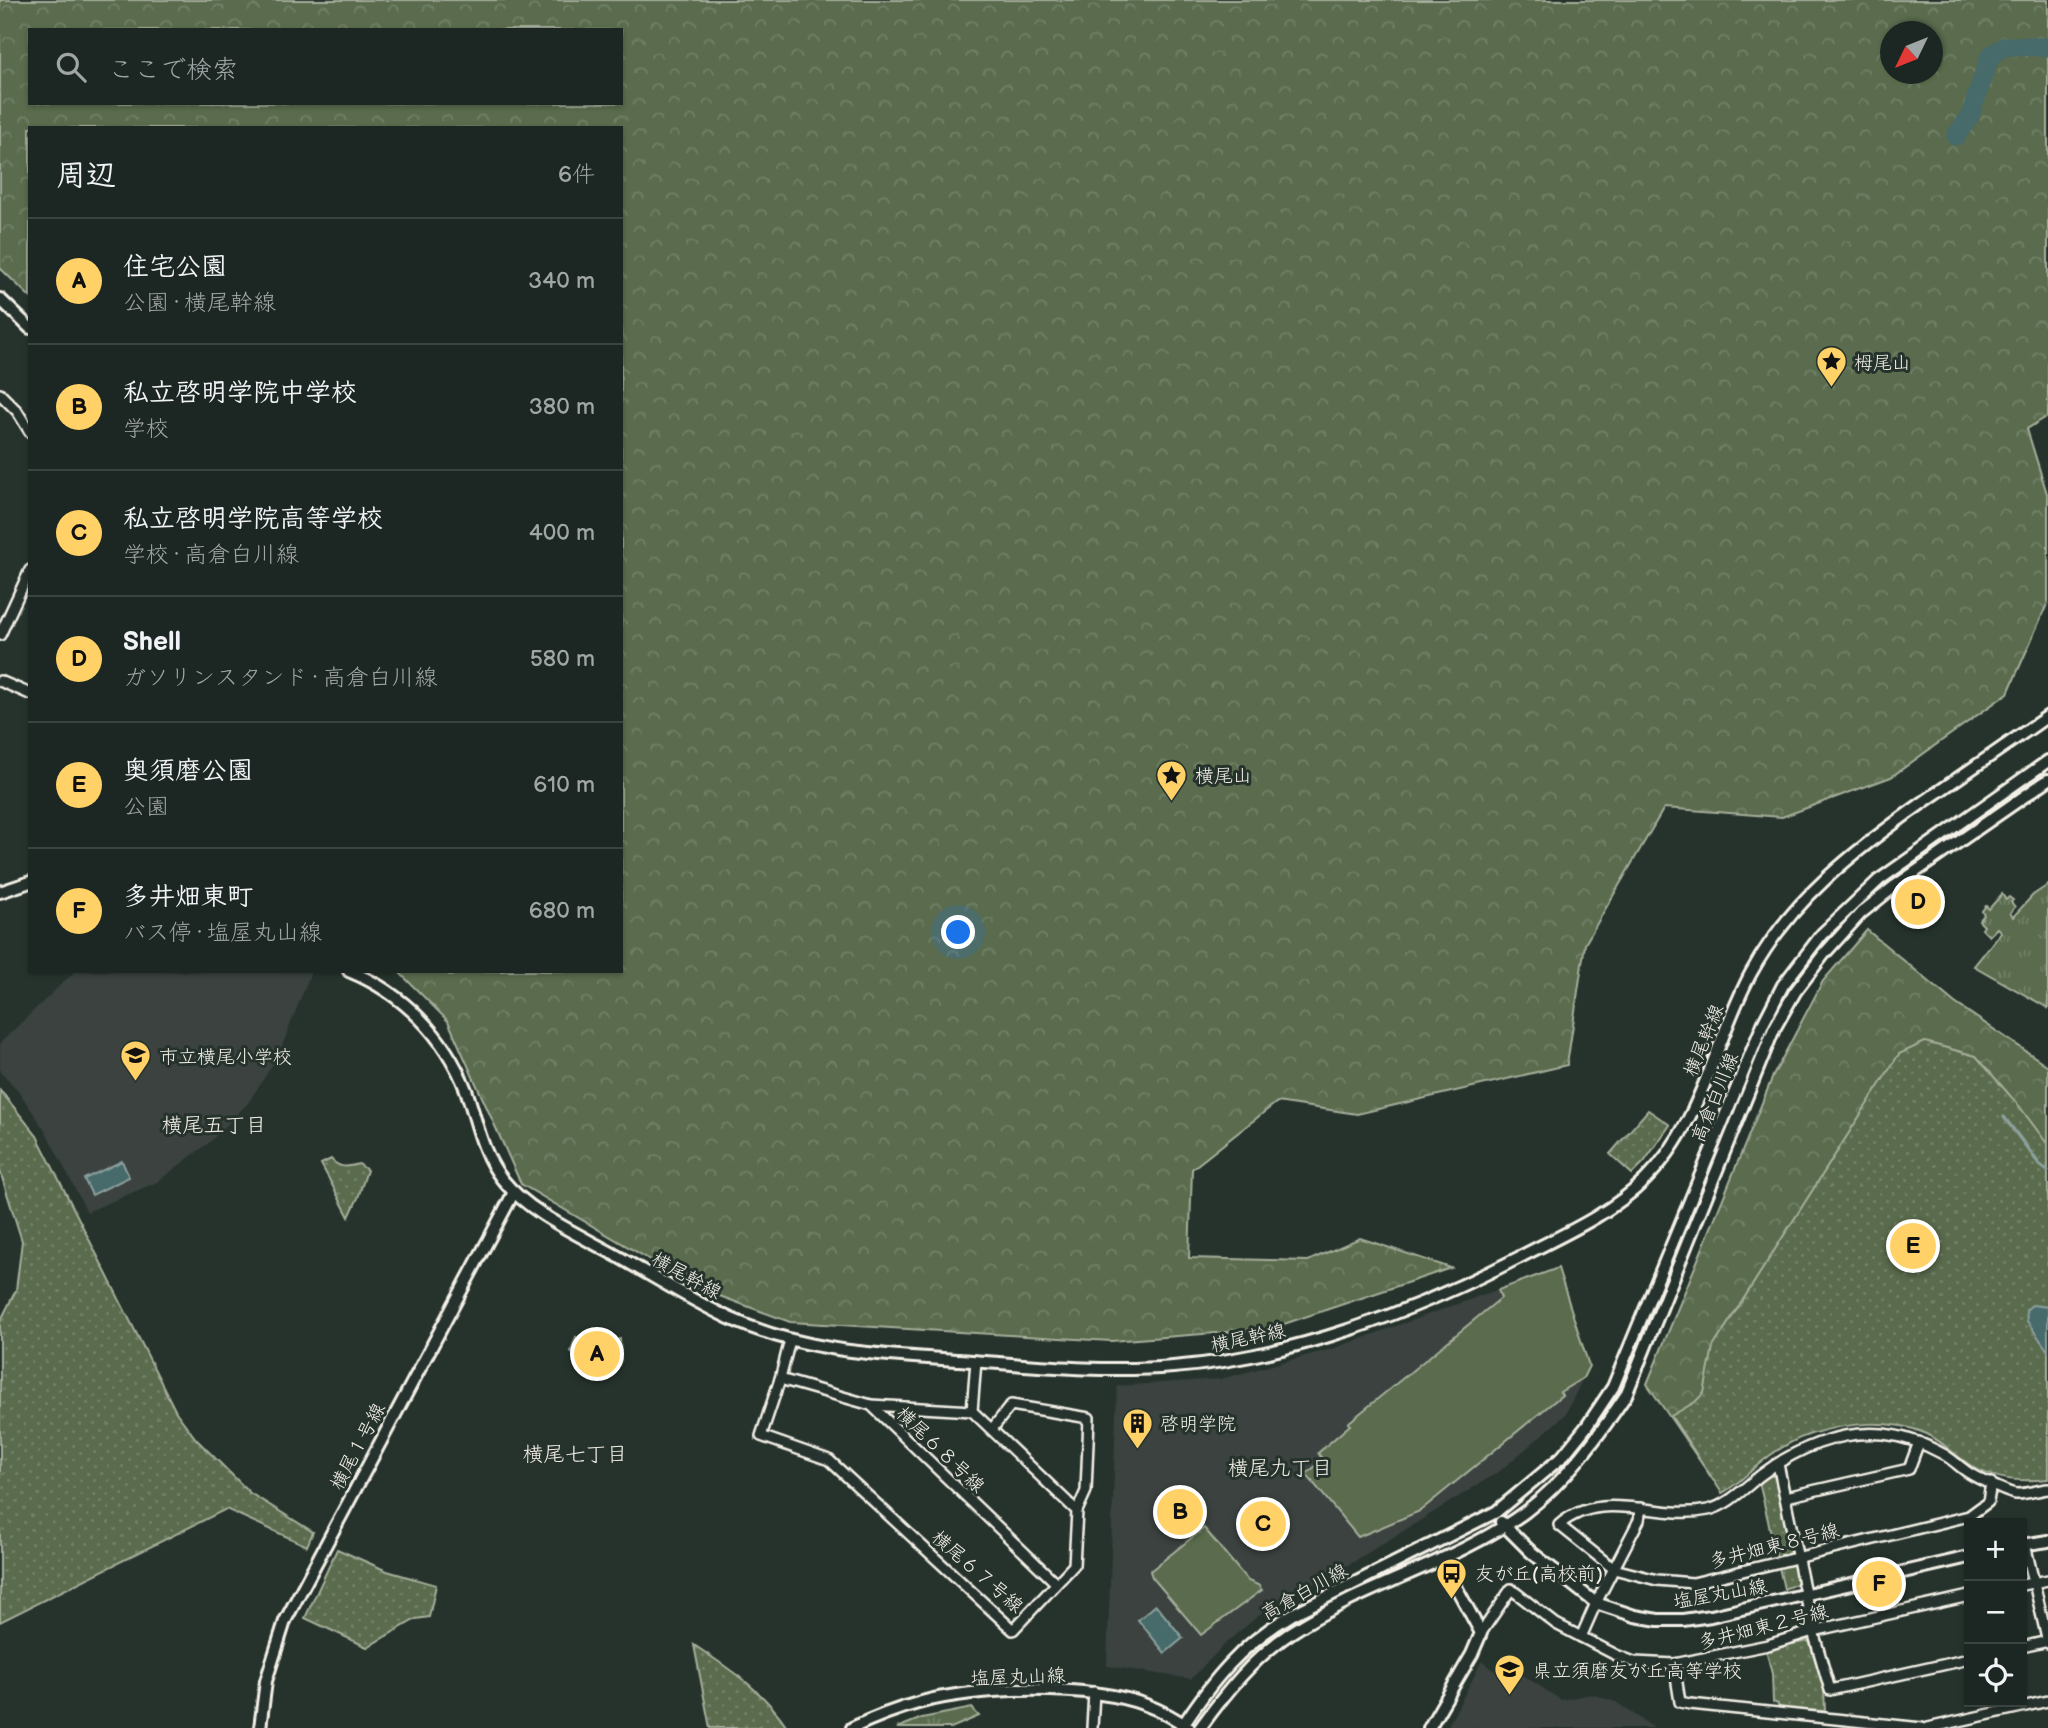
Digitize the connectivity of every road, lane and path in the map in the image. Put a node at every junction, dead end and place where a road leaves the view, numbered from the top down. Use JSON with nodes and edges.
{"nodes":[{"id":1,"x":0,"y":299,"type":"edge"},
{"id":2,"x":28,"y":326,"type":"edge"},
{"id":3,"x":0,"y":394,"type":"edge"},
{"id":4,"x":28,"y":429,"type":"edge"},
{"id":5,"x":28,"y":574,"type":"edge"},
{"id":6,"x":0,"y":635,"type":"edge"},
{"id":7,"x":0,"y":681,"type":"edge"},
{"id":8,"x":28,"y":693,"type":"edge"},
{"id":9,"x":2048,"y":716,"type":"edge"},
{"id":10,"x":2048,"y":761,"type":"edge"},
{"id":11,"x":2048,"y":780,"type":"edge"},
{"id":12,"x":28,"y":882,"type":"edge"},
{"id":13,"x":0,"y":892,"type":"edge"},
{"id":14,"x":353,"y":973,"type":"edge"},
{"id":15,"x":513,"y":1192,"type":"junction"},
{"id":16,"x":790,"y":1340,"type":"junction"},
{"id":17,"x":975,"y":1361,"type":"junction"},
{"id":18,"x":780,"y":1379,"type":"junction"},
{"id":19,"x":871,"y":1405,"type":"junction"},
{"id":20,"x":972,"y":1411,"type":"junction"},
{"id":21,"x":992,"y":1429,"type":"junction"},
{"id":22,"x":1919,"y":1442,"type":"junction"},
{"id":23,"x":1778,"y":1464,"type":"junction"},
{"id":24,"x":1991,"y":1483,"type":"junction"},
{"id":25,"x":2048,"y":1489,"type":"edge"},
{"id":26,"x":1786,"y":1497,"type":"junction"},
{"id":27,"x":1641,"y":1508,"type":"junction"},
{"id":28,"x":1077,"y":1511,"type":"junction"},
{"id":29,"x":1496,"y":1512,"type":"junction"},
{"id":30,"x":1504,"y":1525,"type":"junction"},
{"id":31,"x":2048,"y":1541,"type":"edge"},
{"id":32,"x":2027,"y":1544,"type":"edge"},
{"id":33,"x":2027,"y":1555,"type":"edge"},
{"id":34,"x":1799,"y":1556,"type":"junction"},
{"id":35,"x":1964,"y":1558,"type":"edge"},
{"id":36,"x":1441,"y":1559,"type":"junction"},
{"id":37,"x":1614,"y":1569,"type":"junction"},
{"id":38,"x":2048,"y":1580,"type":"edge"},
{"id":39,"x":2035,"y":1582,"type":"junction"},
{"id":40,"x":1056,"y":1583,"type":"junction"},
{"id":41,"x":2027,"y":1584,"type":"edge"},
{"id":42,"x":1807,"y":1595,"type":"junction"},
{"id":43,"x":1964,"y":1597,"type":"edge"},
{"id":44,"x":1596,"y":1603,"type":"junction"},
{"id":45,"x":1813,"y":1631,"type":"junction"},
{"id":46,"x":1481,"y":1633,"type":"junction"},
{"id":47,"x":1581,"y":1637,"type":"junction"},
{"id":48,"x":2048,"y":1642,"type":"edge"},
{"id":49,"x":2027,"y":1646,"type":"edge"},
{"id":50,"x":1964,"y":1660,"type":"edge"},
{"id":51,"x":1674,"y":1664,"type":"junction"},
{"id":52,"x":1094,"y":1692,"type":"junction"},
{"id":53,"x":2048,"y":1701,"type":"edge"},
{"id":54,"x":1184,"y":1727,"type":"edge"},
{"id":55,"x":1893,"y":1727,"type":"edge"},
{"id":56,"x":260,"y":1728,"type":"edge"},
{"id":57,"x":852,"y":1728,"type":"edge"},
{"id":58,"x":1092,"y":1728,"type":"edge"},
{"id":59,"x":1200,"y":1728,"type":"edge"},
{"id":60,"x":1429,"y":1728,"type":"edge"},
{"id":61,"x":1922,"y":1728,"type":"edge"},
{"id":62,"x":1928,"y":1728,"type":"edge"}],
"edges":[{"from":1,"to":2,"type":"street"},
{"from":3,"to":4,"type":"street"},
{"from":5,"to":6,"type":"street"},
{"from":7,"to":8,"type":"street"},
{"from":9,"to":17,"type":"street","name":"横尾幹線"},
{"from":10,"to":29,"type":"street","name":"高倉白川線"},
{"from":11,"to":30,"type":"street","name":"高倉白川線"},
{"from":12,"to":13,"type":"street"},
{"from":14,"to":15,"type":"street","name":"横尾幹線"},
{"from":15,"to":16,"type":"street","name":"横尾幹線"},
{"from":15,"to":56,"type":"street","name":"横尾１号線"},
{"from":16,"to":17,"type":"street","name":"横尾幹線"},
{"from":16,"to":18,"type":"street","name":"横尾６７号線"},
{"from":17,"to":20,"type":"street"},
{"from":18,"to":19,"type":"street","name":"横尾６８号線"},
{"from":18,"to":40,"type":"street","name":"横尾６７号線"},
{"from":19,"to":20,"type":"street"},
{"from":19,"to":40,"type":"street","name":"横尾６８号線"},
{"from":20,"to":21,"type":"street"},
{"from":21,"to":28,"type":"street"},
{"from":21,"to":28,"type":"street","name":"横尾６７号線"},
{"from":22,"to":23,"type":"street"},
{"from":22,"to":24,"type":"street"},
{"from":22,"to":26,"type":"street"},
{"from":23,"to":26,"type":"street"},
{"from":23,"to":27,"type":"street"},
{"from":24,"to":25,"type":"street"},
{"from":24,"to":34,"type":"street","name":"多井畑東８号線"},
{"from":26,"to":34,"type":"street"},
{"from":27,"to":37,"type":"street"},
{"from":27,"to":37,"type":"street","name":"多井畑東８号線"},
{"from":28,"to":40,"type":"street","name":"横尾６７号線"},
{"from":29,"to":30,"type":"street","name":"塩屋丸山線"},
{"from":29,"to":54,"type":"street","name":"高倉白川線"},
{"from":30,"to":36,"type":"street"},
{"from":30,"to":44,"type":"street","name":"塩屋丸山線"},
{"from":31,"to":32,"type":"street"},
{"from":33,"to":39,"type":"street"},
{"from":34,"to":37,"type":"street","name":"多井畑東８号線"},
{"from":34,"to":42,"type":"street"},
{"from":35,"to":42,"type":"street","name":"塩屋丸山線"},
{"from":36,"to":46,"type":"street"},
{"from":36,"to":59,"type":"street","name":"高倉白川線"},
{"from":37,"to":44,"type":"street"},
{"from":38,"to":39,"type":"street"},
{"from":39,"to":41,"type":"street"},
{"from":39,"to":48,"type":"street"},
{"from":42,"to":44,"type":"street","name":"塩屋丸山線"},
{"from":42,"to":45,"type":"street"},
{"from":43,"to":45,"type":"street","name":"多井畑東２号線"},
{"from":44,"to":47,"type":"street"},
{"from":45,"to":50,"type":"street"},
{"from":45,"to":51,"type":"street","name":"多井畑東２号線"},
{"from":46,"to":47,"type":"street","name":"多井畑東２号線"},
{"from":46,"to":60,"type":"street"},
{"from":47,"to":51,"type":"street","name":"多井畑東２号線"},
{"from":48,"to":49,"type":"street"},
{"from":51,"to":55,"type":"street"},
{"from":52,"to":54,"type":"street","name":"塩屋丸山線"},
{"from":52,"to":57,"type":"street","name":"塩屋丸山線"},
{"from":52,"to":58,"type":"street"},
{"from":53,"to":62,"type":"street"},
{"from":55,"to":61,"type":"street"}]}
